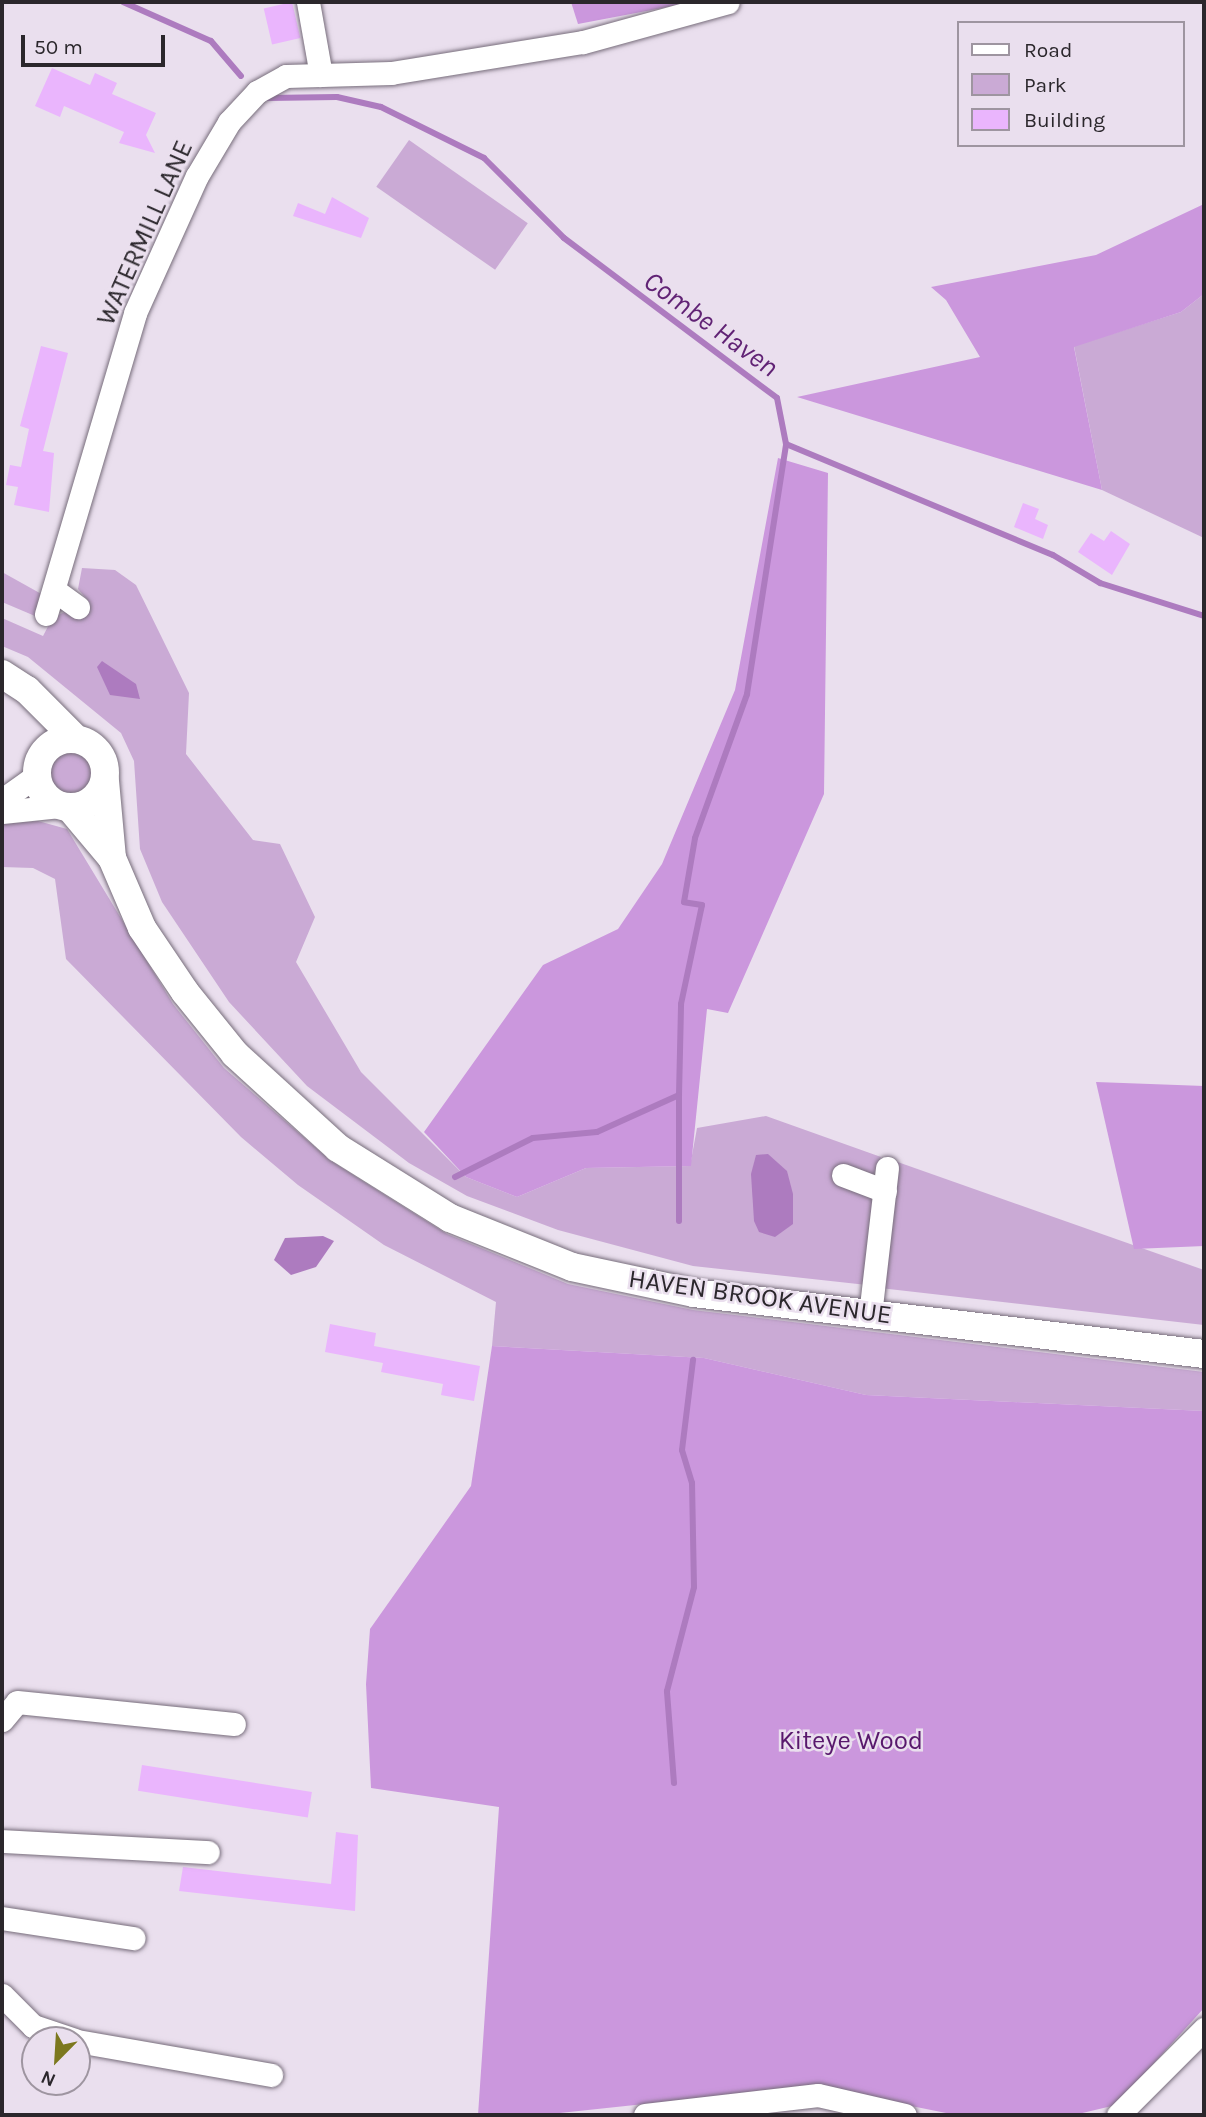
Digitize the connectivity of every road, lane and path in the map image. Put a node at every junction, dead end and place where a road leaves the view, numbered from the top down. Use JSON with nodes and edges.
{"nodes":[{"id":1,"x":308,"y":2,"type":"edge"},
{"id":2,"x":728,"y":2,"type":"edge"},
{"id":3,"x":321,"y":75,"type":"junction"},
{"id":4,"x":57,"y":592,"type":"junction"},
{"id":5,"x":78,"y":607,"type":"dead end"},
{"id":6,"x":46,"y":614,"type":"dead end"},
{"id":7,"x":2,"y":674,"type":"edge"},
{"id":8,"x":27,"y":690,"type":"junction"},
{"id":9,"x":75,"y":740,"type":"junction"},
{"id":10,"x":39,"y":765,"type":"junction"},
{"id":11,"x":105,"y":781,"type":"junction"},
{"id":12,"x":2,"y":800,"type":"edge"},
{"id":13,"x":65,"y":807,"type":"junction"},
{"id":14,"x":2,"y":812,"type":"edge"},
{"id":15,"x":112,"y":858,"type":"junction"},
{"id":16,"x":887,"y":1168,"type":"dead end"},
{"id":17,"x":843,"y":1175,"type":"dead end"},
{"id":18,"x":884,"y":1191,"type":"junction"},
{"id":19,"x":870,"y":1315,"type":"junction"},
{"id":20,"x":1204,"y":1354,"type":"edge"},
{"id":21,"x":2,"y":1720,"type":"edge"},
{"id":22,"x":234,"y":1724,"type":"dead end"},
{"id":23,"x":2,"y":1841,"type":"edge"},
{"id":24,"x":208,"y":1852,"type":"dead end"},
{"id":25,"x":2,"y":1918,"type":"edge"},
{"id":26,"x":133,"y":1938,"type":"dead end"},
{"id":27,"x":2,"y":1995,"type":"edge"},
{"id":28,"x":33,"y":2026,"type":"edge"},
{"id":29,"x":1204,"y":2029,"type":"edge"},
{"id":30,"x":91,"y":2043,"type":"edge"},
{"id":31,"x":271,"y":2075,"type":"dead end"},
{"id":32,"x":645,"y":2115,"type":"edge"},
{"id":33,"x":905,"y":2115,"type":"edge"},
{"id":34,"x":1118,"y":2115,"type":"edge"}],
"edges":[{"from":1,"to":3,"type":"street"},
{"from":2,"to":3,"type":"street","name":"WATERMILL LANE"},
{"from":3,"to":4,"type":"street","name":"WATERMILL LANE"},
{"from":4,"to":5,"type":"street"},
{"from":4,"to":6,"type":"street","name":"WATERMILL LANE"},
{"from":7,"to":8,"type":"main road"},
{"from":8,"to":9,"type":"main road"},
{"from":8,"to":10,"type":"main road"},
{"from":9,"to":10,"type":"main road"},
{"from":9,"to":11,"type":"main road"},
{"from":10,"to":12,"type":"street"},
{"from":10,"to":13,"type":"main road"},
{"from":11,"to":13,"type":"main road"},
{"from":11,"to":15,"type":"main road","name":"HAVEN BROOK AVENUE"},
{"from":13,"to":14,"type":"street"},
{"from":13,"to":15,"type":"main road","name":"HAVEN BROOK AVENUE"},
{"from":15,"to":19,"type":"main road","name":"HAVEN BROOK AVENUE"},
{"from":16,"to":18,"type":"street"},
{"from":17,"to":18,"type":"street"},
{"from":18,"to":19,"type":"street"},
{"from":19,"to":20,"type":"main road","name":"HAVEN BROOK AVENUE"},
{"from":21,"to":22,"type":"street"},
{"from":23,"to":24,"type":"street"},
{"from":25,"to":26,"type":"street"},
{"from":27,"to":28,"type":"street"},
{"from":29,"to":34,"type":"street"},
{"from":30,"to":31,"type":"street"},
{"from":32,"to":33,"type":"street"}]}
